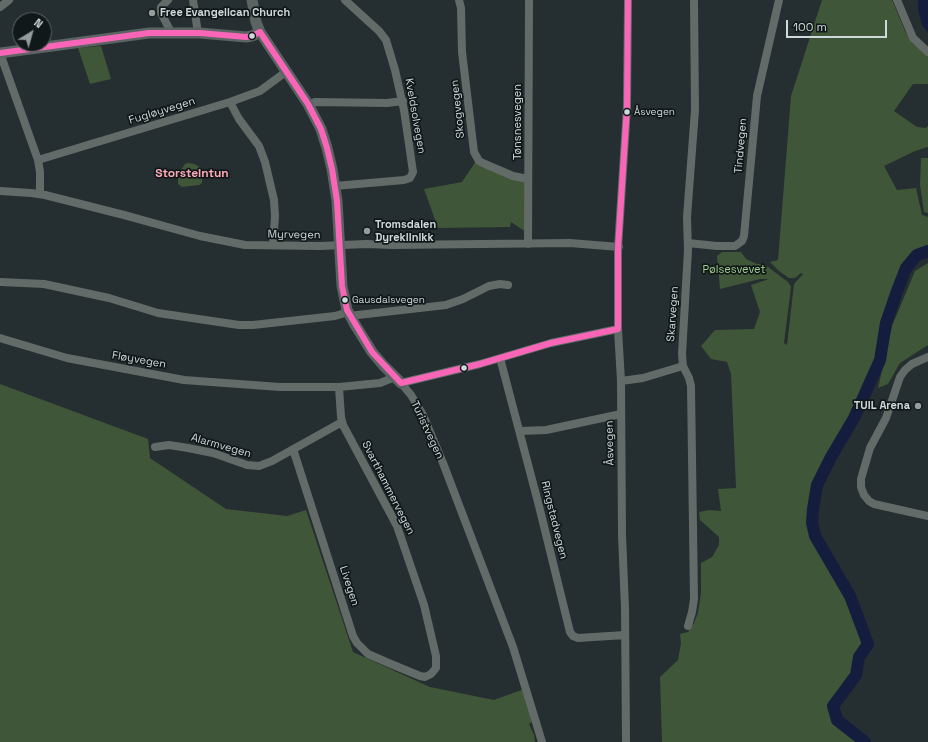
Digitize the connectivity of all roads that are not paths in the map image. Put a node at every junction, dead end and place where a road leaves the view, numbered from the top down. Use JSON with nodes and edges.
{"nodes":[{"id":1,"x":9,"y":0,"type":"edge"},
{"id":2,"x":168,"y":0,"type":"edge"},
{"id":3,"x":193,"y":0,"type":"edge"},
{"id":4,"x":252,"y":0,"type":"edge"},
{"id":5,"x":345,"y":0,"type":"edge"},
{"id":6,"x":459,"y":0,"type":"edge"},
{"id":7,"x":529,"y":0,"type":"edge"},
{"id":8,"x":628,"y":0,"type":"edge"},
{"id":9,"x":694,"y":0,"type":"edge"},
{"id":10,"x":779,"y":0,"type":"edge"},
{"id":11,"x":897,"y":0,"type":"edge"},
{"id":12,"x":0,"y":7,"type":"edge"},
{"id":13,"x":171,"y":32,"type":"junction"},
{"id":14,"x":260,"y":32,"type":"junction"},
{"id":15,"x":198,"y":33,"type":"junction"},
{"id":16,"x":928,"y":52,"type":"edge"},
{"id":17,"x":0,"y":53,"type":"edge"},
{"id":18,"x":287,"y":71,"type":"junction"},
{"id":19,"x":230,"y":102,"type":"junction"},
{"id":20,"x":403,"y":102,"type":"junction"},
{"id":21,"x":308,"y":104,"type":"junction"},
{"id":22,"x":38,"y":160,"type":"junction"},
{"id":23,"x":528,"y":179,"type":"junction"},
{"id":24,"x":335,"y":186,"type":"junction"},
{"id":25,"x":0,"y":191,"type":"edge"},
{"id":26,"x":40,"y":194,"type":"junction"},
{"id":27,"x":688,"y":243,"type":"junction"},
{"id":28,"x":528,"y":244,"type":"junction"},
{"id":29,"x":273,"y":246,"type":"junction"},
{"id":30,"x":340,"y":246,"type":"junction"},
{"id":31,"x":619,"y":246,"type":"junction"},
{"id":32,"x":0,"y":282,"type":"edge"},
{"id":33,"x":508,"y":285,"type":"dead end"},
{"id":34,"x":348,"y":314,"type":"junction"},
{"id":35,"x":618,"y":329,"type":"junction"},
{"id":36,"x":0,"y":338,"type":"edge"},
{"id":37,"x":928,"y":357,"type":"edge"},
{"id":38,"x":500,"y":358,"type":"junction"},
{"id":39,"x":683,"y":366,"type":"junction"},
{"id":40,"x":398,"y":380,"type":"junction"},
{"id":41,"x":621,"y":381,"type":"junction"},
{"id":42,"x":339,"y":387,"type":"junction"},
{"id":43,"x":621,"y":414,"type":"junction"},
{"id":44,"x":342,"y":422,"type":"junction"},
{"id":45,"x":520,"y":431,"type":"junction"},
{"id":46,"x":155,"y":447,"type":"dead end"},
{"id":47,"x":293,"y":450,"type":"junction"},
{"id":48,"x":928,"y":516,"type":"edge"},
{"id":49,"x":688,"y":626,"type":"dead end"},
{"id":50,"x":625,"y":635,"type":"junction"},
{"id":51,"x":436,"y":669,"type":"joint"},
{"id":52,"x":542,"y":742,"type":"edge"},
{"id":53,"x":626,"y":742,"type":"edge"}],
"edges":[{"from":1,"to":12,"type":"street"},
{"from":2,"to":13,"type":"street"},
{"from":3,"to":15,"type":"street"},
{"from":4,"to":14,"type":"street","name":"Turistvegen"},
{"from":5,"to":20,"type":"street","name":"Kveldsolvegen"},
{"from":6,"to":23,"type":"street","name":"Skogvegen"},
{"from":7,"to":23,"type":"street","name":"Tønsnesvegen"},
{"from":8,"to":31,"type":"street","name":"Åsvegen"},
{"from":9,"to":27,"type":"street","name":"Skarvegen"},
{"from":10,"to":27,"type":"street","name":"Tindvegen"},
{"from":11,"to":16,"type":"street"},
{"from":13,"to":15,"type":"street"},
{"from":13,"to":17,"type":"street"},
{"from":14,"to":15,"type":"street"},
{"from":14,"to":18,"type":"street","name":"Turistvegen"},
{"from":17,"to":22,"type":"street"},
{"from":18,"to":19,"type":"street","name":"Fugløyvegen"},
{"from":18,"to":21,"type":"street","name":"Turistvegen"},
{"from":19,"to":22,"type":"street","name":"Fugløyvegen"},
{"from":19,"to":29,"type":"street"},
{"from":20,"to":21,"type":"street"},
{"from":20,"to":24,"type":"street","name":"Kveldsolvegen"},
{"from":21,"to":24,"type":"street","name":"Turistvegen"},
{"from":22,"to":26,"type":"street"},
{"from":23,"to":28,"type":"street","name":"Tønsnesvegen"},
{"from":24,"to":30,"type":"street","name":"Turistvegen"},
{"from":25,"to":26,"type":"street","name":"Myrvegen"},
{"from":26,"to":29,"type":"street","name":"Myrvegen"},
{"from":27,"to":39,"type":"street","name":"Skarvegen"},
{"from":28,"to":30,"type":"street","name":"Myrvegen"},
{"from":28,"to":31,"type":"street","name":"Myrvegen"},
{"from":29,"to":30,"type":"street","name":"Myrvegen"},
{"from":30,"to":34,"type":"street","name":"Turistvegen"},
{"from":31,"to":35,"type":"street","name":"Åsvegen"},
{"from":32,"to":34,"type":"street"},
{"from":33,"to":34,"type":"street"},
{"from":34,"to":40,"type":"street","name":"Turistvegen"},
{"from":35,"to":38,"type":"street","name":"Fløyvegen"},
{"from":35,"to":41,"type":"street","name":"Åsvegen"},
{"from":36,"to":42,"type":"street","name":"Fløyvegen"},
{"from":37,"to":48,"type":"street"},
{"from":38,"to":40,"type":"street","name":"Fløyvegen"},
{"from":38,"to":45,"type":"street","name":"Ringstadvegen"},
{"from":39,"to":41,"type":"street"},
{"from":39,"to":49,"type":"street","name":"Skarvegen"},
{"from":40,"to":42,"type":"street","name":"Fløyvegen"},
{"from":40,"to":52,"type":"street","name":"Turistvegen"},
{"from":41,"to":43,"type":"street","name":"Åsvegen"},
{"from":42,"to":44,"type":"street","name":"Svarthammervegen"},
{"from":43,"to":45,"type":"street"},
{"from":43,"to":50,"type":"street","name":"Åsvegen"},
{"from":44,"to":47,"type":"street","name":"Alarmvegen"},
{"from":44,"to":51,"type":"street","name":"Svarthammervegen"},
{"from":45,"to":50,"type":"street","name":"Ringstadvegen"},
{"from":46,"to":47,"type":"street","name":"Alarmvegen"},
{"from":47,"to":51,"type":"street","name":"Livegen"},
{"from":50,"to":53,"type":"street","name":"Åsvegen"}]}
